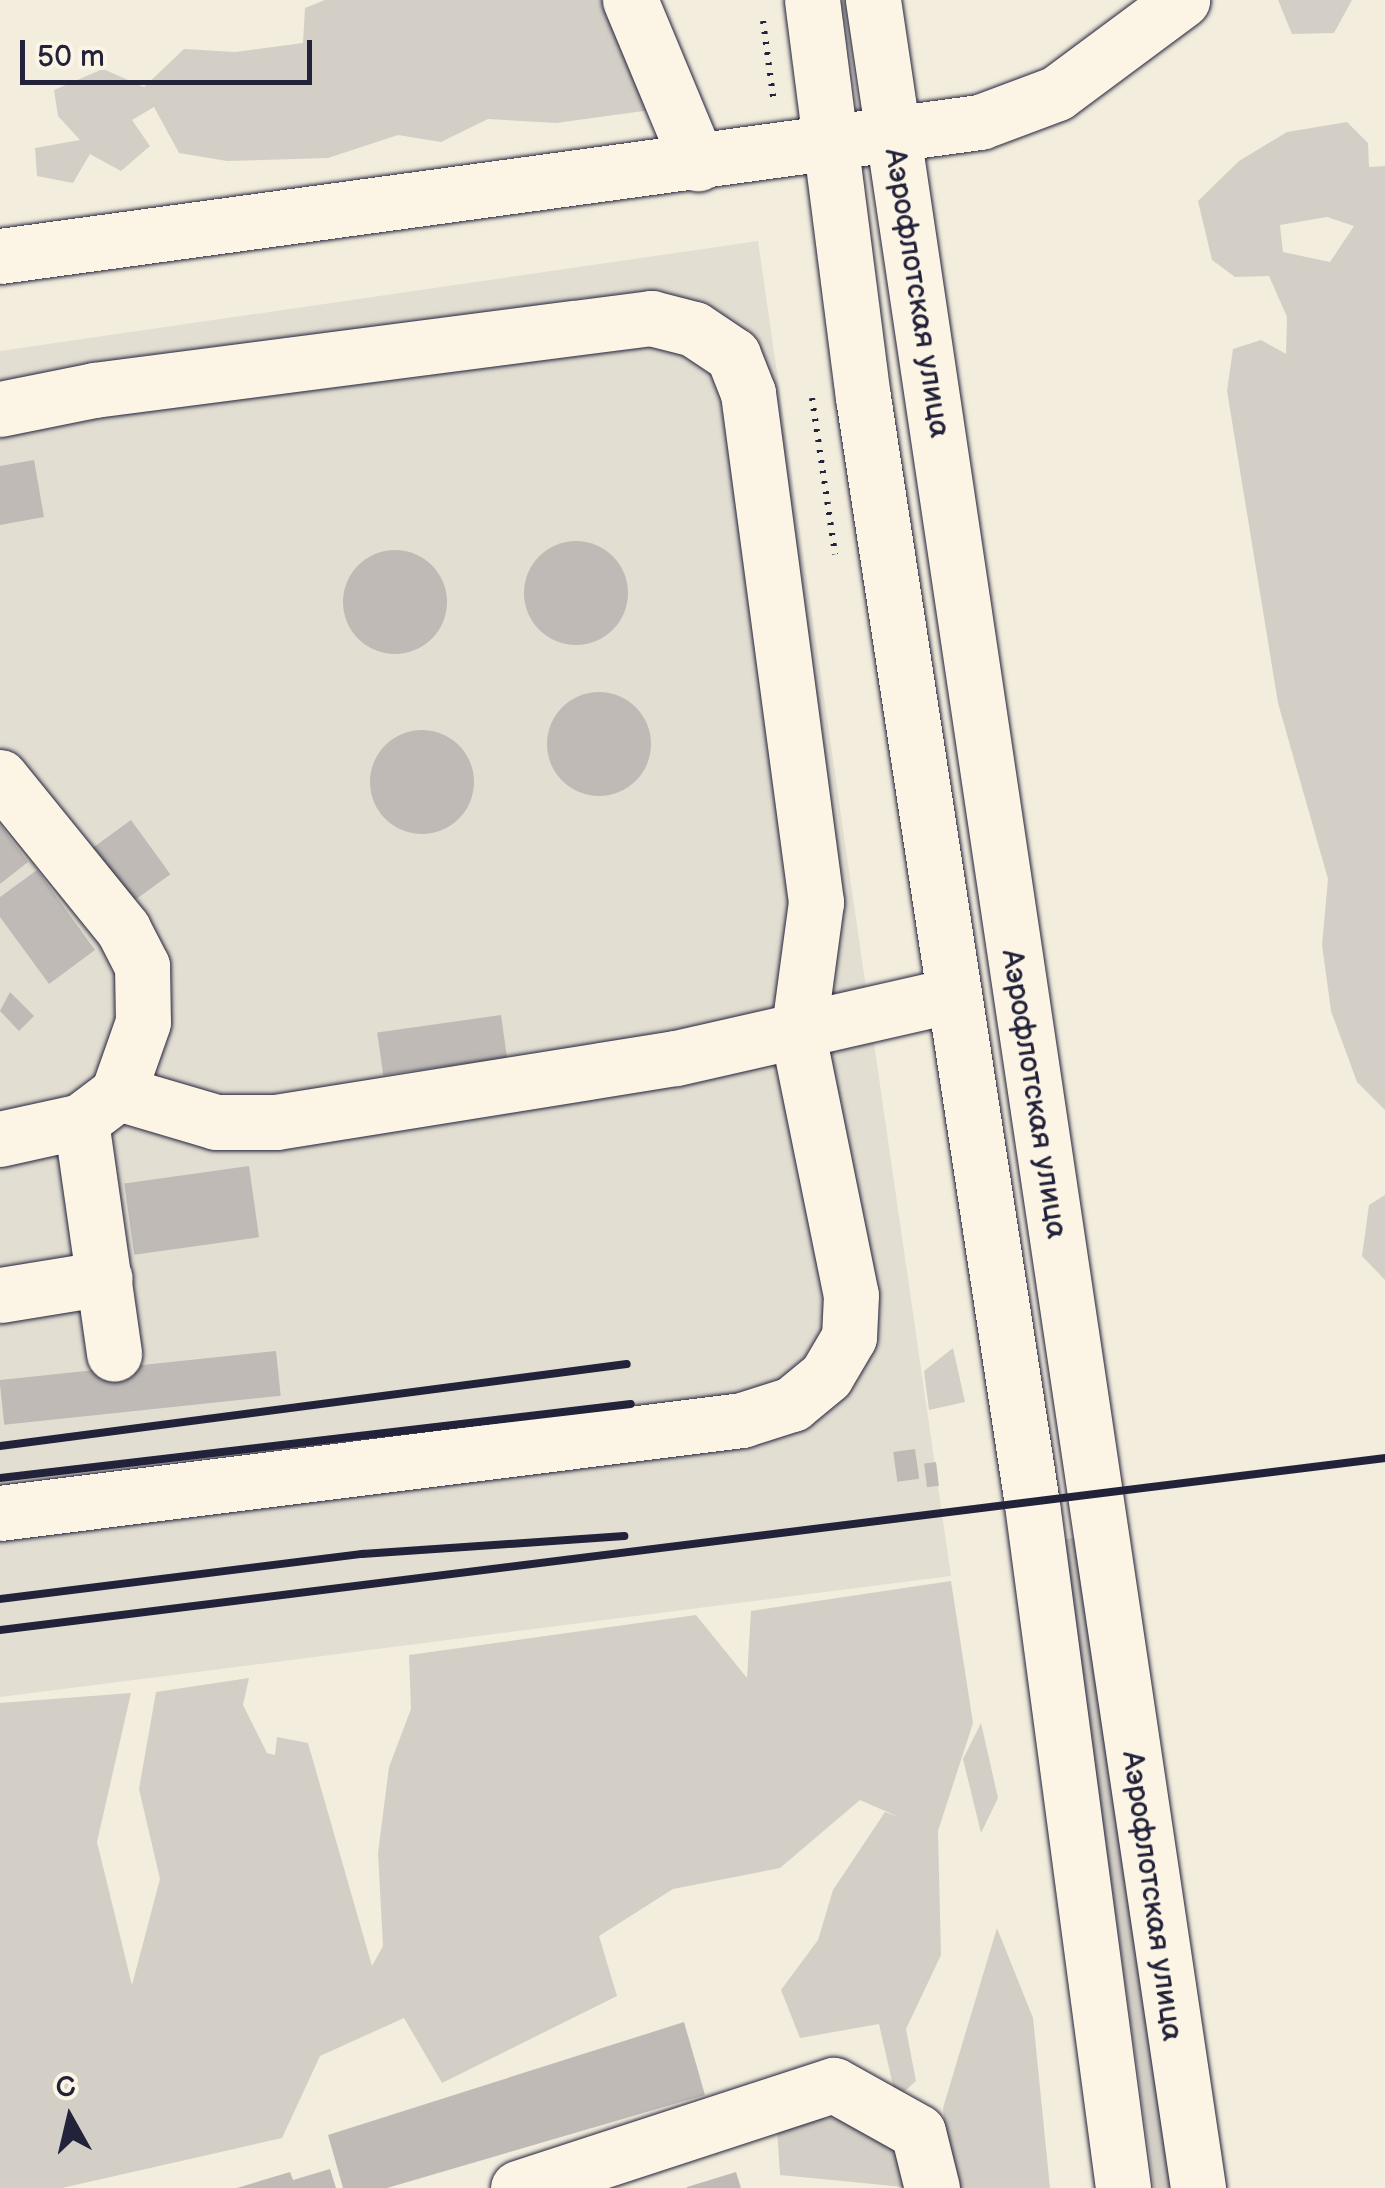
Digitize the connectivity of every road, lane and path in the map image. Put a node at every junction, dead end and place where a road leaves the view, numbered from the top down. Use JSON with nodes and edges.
{"nodes":[{"id":1,"x":630,"y":0,"type":"edge"},
{"id":2,"x":812,"y":0,"type":"edge"},
{"id":3,"x":873,"y":0,"type":"edge"},
{"id":4,"x":1182,"y":0,"type":"edge"},
{"id":5,"x":892,"y":135,"type":"junction"},
{"id":6,"x":827,"y":145,"type":"junction"},
{"id":7,"x":698,"y":163,"type":"junction"},
{"id":8,"x":0,"y":256,"type":"edge"},
{"id":9,"x":0,"y":410,"type":"edge"},
{"id":10,"x":0,"y":778,"type":"edge"},
{"id":11,"x":953,"y":995,"type":"junction"},
{"id":12,"x":798,"y":1035,"type":"junction"},
{"id":13,"x":100,"y":1107,"type":"junction"},
{"id":14,"x":0,"y":1140,"type":"edge"},
{"id":15,"x":105,"y":1278,"type":"junction"},
{"id":16,"x":0,"y":1295,"type":"edge"},
{"id":17,"x":114,"y":1354,"type":"dead end"},
{"id":18,"x":0,"y":1513,"type":"edge"},
{"id":19,"x":518,"y":2188,"type":"edge"},
{"id":20,"x":932,"y":2188,"type":"edge"},
{"id":21,"x":1123,"y":2188,"type":"edge"},
{"id":22,"x":1198,"y":2188,"type":"edge"}],
"edges":[{"from":1,"to":7,"type":"main road"},
{"from":2,"to":6,"type":"main road"},
{"from":3,"to":5,"type":"main road","name":"Аэрофлотская улица"},
{"from":4,"to":5,"type":"main road"},
{"from":5,"to":6,"type":"main road"},
{"from":5,"to":22,"type":"main road","name":"Аэрофлотская улица"},
{"from":6,"to":7,"type":"main road"},
{"from":6,"to":11,"type":"main road"},
{"from":7,"to":8,"type":"main road"},
{"from":9,"to":12,"type":"main road"},
{"from":10,"to":13,"type":"main road"},
{"from":11,"to":12,"type":"main road"},
{"from":11,"to":21,"type":"main road"},
{"from":12,"to":13,"type":"main road"},
{"from":12,"to":18,"type":"main road"},
{"from":13,"to":14,"type":"main road"},
{"from":13,"to":15,"type":"main road"},
{"from":15,"to":16,"type":"main road"},
{"from":15,"to":17,"type":"main road"},
{"from":19,"to":20,"type":"main road"}]}
